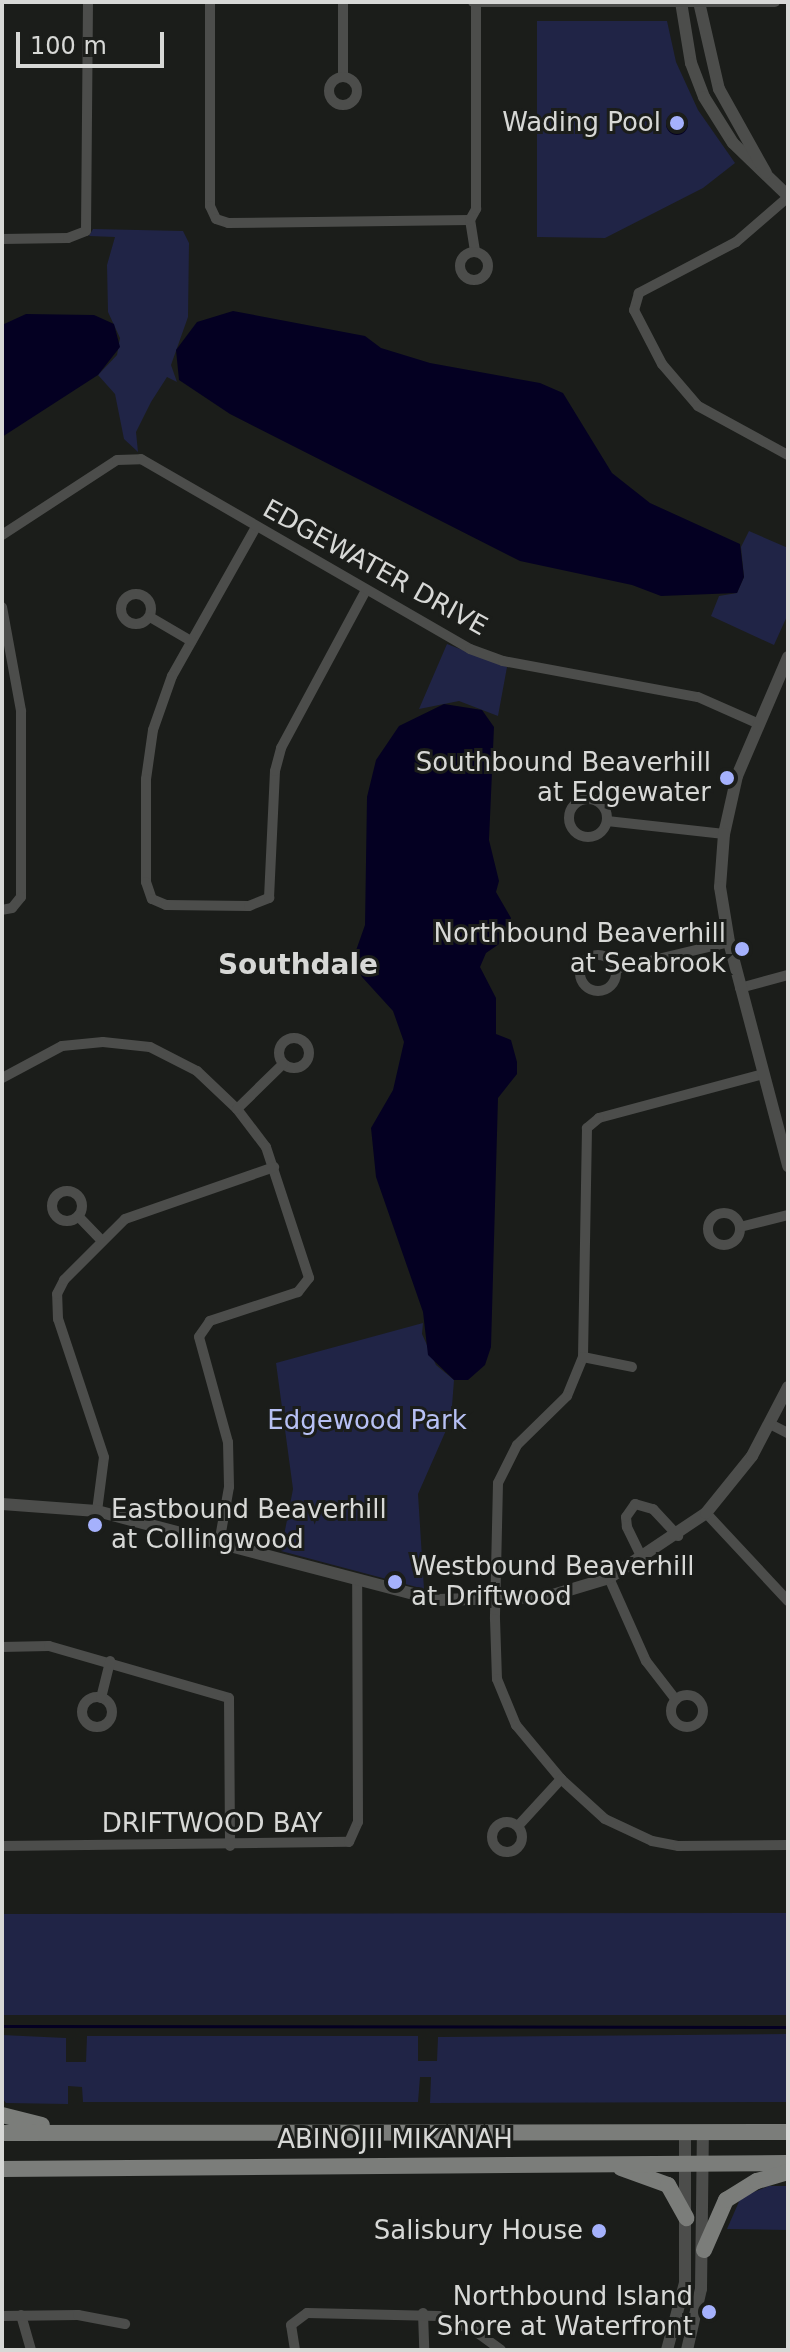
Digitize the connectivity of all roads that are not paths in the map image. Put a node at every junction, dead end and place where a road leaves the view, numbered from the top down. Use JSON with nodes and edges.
{"nodes":[{"id":1,"x":88,"y":2,"type":"edge"},
{"id":2,"x":210,"y":2,"type":"edge"},
{"id":3,"x":343,"y":2,"type":"edge"},
{"id":4,"x":474,"y":2,"type":"edge"},
{"id":5,"x":775,"y":2,"type":"edge"},
{"id":6,"x":681,"y":3,"type":"edge"},
{"id":7,"x":699,"y":3,"type":"edge"},
{"id":8,"x":343,"y":76,"type":"dead end"},
{"id":9,"x":766,"y":173,"type":"junction"},
{"id":10,"x":788,"y":197,"type":"edge"},
{"id":11,"x":470,"y":220,"type":"junction"},
{"id":12,"x":2,"y":239,"type":"edge"},
{"id":13,"x":475,"y":251,"type":"dead end"},
{"id":14,"x":788,"y":455,"type":"edge"},
{"id":15,"x":256,"y":527,"type":"junction"},
{"id":16,"x":2,"y":535,"type":"edge"},
{"id":17,"x":366,"y":590,"type":"junction"},
{"id":18,"x":2,"y":607,"type":"edge"},
{"id":19,"x":150,"y":617,"type":"dead end"},
{"id":20,"x":191,"y":641,"type":"junction"},
{"id":21,"x":788,"y":657,"type":"edge"},
{"id":22,"x":757,"y":723,"type":"junction"},
{"id":23,"x":607,"y":821,"type":"dead end"},
{"id":24,"x":724,"y":834,"type":"junction"},
{"id":25,"x":2,"y":910,"type":"edge"},
{"id":26,"x":729,"y":942,"type":"junction"},
{"id":27,"x":616,"y":969,"type":"dead end"},
{"id":28,"x":788,"y":975,"type":"edge"},
{"id":29,"x":740,"y":988,"type":"junction"},
{"id":30,"x":283,"y":1064,"type":"dead end"},
{"id":31,"x":763,"y":1074,"type":"junction"},
{"id":32,"x":2,"y":1078,"type":"edge"},
{"id":33,"x":237,"y":1109,"type":"junction"},
{"id":34,"x":788,"y":1166,"type":"edge"},
{"id":35,"x":274,"y":1167,"type":"junction"},
{"id":36,"x":788,"y":1215,"type":"edge"},
{"id":37,"x":78,"y":1216,"type":"dead end"},
{"id":38,"x":740,"y":1227,"type":"dead end"},
{"id":39,"x":102,"y":1241,"type":"junction"},
{"id":40,"x":583,"y":1357,"type":"junction"},
{"id":41,"x":632,"y":1367,"type":"dead end"},
{"id":42,"x":788,"y":1387,"type":"edge"},
{"id":43,"x":772,"y":1425,"type":"junction"},
{"id":44,"x":788,"y":1433,"type":"edge"},
{"id":45,"x":2,"y":1504,"type":"edge"},
{"id":46,"x":97,"y":1511,"type":"junction"},
{"id":47,"x":706,"y":1513,"type":"junction"},
{"id":48,"x":678,"y":1536,"type":"junction"},
{"id":49,"x":219,"y":1544,"type":"junction"},
{"id":50,"x":643,"y":1560,"type":"junction"},
{"id":51,"x":609,"y":1578,"type":"junction"},
{"id":52,"x":357,"y":1580,"type":"junction"},
{"id":53,"x":788,"y":1601,"type":"edge"},
{"id":54,"x":496,"y":1602,"type":"junction"},
{"id":55,"x":2,"y":1647,"type":"edge"},
{"id":56,"x":110,"y":1661,"type":"junction"},
{"id":57,"x":101,"y":1698,"type":"dead end"},
{"id":58,"x":676,"y":1700,"type":"dead end"},
{"id":59,"x":561,"y":1779,"type":"junction"},
{"id":60,"x":518,"y":1826,"type":"dead end"},
{"id":61,"x":788,"y":1845,"type":"edge"},
{"id":62,"x":2,"y":1846,"type":"edge"},
{"id":63,"x":230,"y":1846,"type":"junction"},
{"id":64,"x":2,"y":2115,"type":"edge"},
{"id":65,"x":788,"y":2132,"type":"edge"},
{"id":66,"x":2,"y":2133,"type":"edge"},
{"id":67,"x":685,"y":2133,"type":"junction"},
{"id":68,"x":703,"y":2133,"type":"junction"},
{"id":69,"x":87,"y":2134,"type":"junction"},
{"id":70,"x":604,"y":2163,"type":"junction"},
{"id":71,"x":685,"y":2163,"type":"junction"},
{"id":72,"x":703,"y":2163,"type":"junction"},
{"id":73,"x":788,"y":2163,"type":"edge"},
{"id":74,"x":2,"y":2169,"type":"edge"},
{"id":75,"x":788,"y":2172,"type":"edge"},
{"id":76,"x":686,"y":2218,"type":"junction"},
{"id":77,"x":704,"y":2250,"type":"junction"},
{"id":78,"x":423,"y":2313,"type":"junction"},
{"id":79,"x":21,"y":2315,"type":"junction"},
{"id":80,"x":2,"y":2316,"type":"edge"},
{"id":81,"x":125,"y":2324,"type":"dead end"},
{"id":82,"x":494,"y":2348,"type":"edge"},
{"id":83,"x":31,"y":2350,"type":"edge"},
{"id":84,"x":295,"y":2350,"type":"edge"},
{"id":85,"x":424,"y":2350,"type":"edge"},
{"id":86,"x":667,"y":2350,"type":"edge"},
{"id":87,"x":687,"y":2350,"type":"edge"}],
"edges":[{"from":1,"to":12,"type":"street"},
{"from":2,"to":11,"type":"street"},
{"from":3,"to":8,"type":"street"},
{"from":4,"to":6,"type":"street"},
{"from":4,"to":11,"type":"street"},
{"from":5,"to":7,"type":"street"},
{"from":6,"to":7,"type":"street"},
{"from":6,"to":9,"type":"street"},
{"from":7,"to":9,"type":"street"},
{"from":9,"to":10,"type":"street"},
{"from":10,"to":14,"type":"street"},
{"from":11,"to":13,"type":"street"},
{"from":15,"to":16,"type":"street","name":"EDGEWATER DRIVE"},
{"from":15,"to":17,"type":"street","name":"EDGEWATER DRIVE"},
{"from":15,"to":20,"type":"street"},
{"from":17,"to":20,"type":"street"},
{"from":17,"to":22,"type":"street","name":"EDGEWATER DRIVE"},
{"from":18,"to":25,"type":"street"},
{"from":19,"to":20,"type":"street"},
{"from":21,"to":22,"type":"street"},
{"from":22,"to":24,"type":"street"},
{"from":23,"to":24,"type":"street"},
{"from":24,"to":26,"type":"street"},
{"from":26,"to":27,"type":"street"},
{"from":26,"to":29,"type":"street"},
{"from":28,"to":29,"type":"street"},
{"from":29,"to":31,"type":"street"},
{"from":30,"to":33,"type":"street"},
{"from":31,"to":34,"type":"street"},
{"from":31,"to":40,"type":"street"},
{"from":32,"to":33,"type":"street"},
{"from":33,"to":35,"type":"street"},
{"from":35,"to":39,"type":"street"},
{"from":35,"to":49,"type":"street"},
{"from":36,"to":38,"type":"street"},
{"from":37,"to":39,"type":"street"},
{"from":39,"to":46,"type":"street"},
{"from":40,"to":41,"type":"street"},
{"from":40,"to":54,"type":"street"},
{"from":42,"to":43,"type":"street"},
{"from":43,"to":44,"type":"street"},
{"from":43,"to":47,"type":"street"},
{"from":45,"to":46,"type":"street"},
{"from":46,"to":49,"type":"street"},
{"from":47,"to":48,"type":"street"},
{"from":47,"to":53,"type":"street"},
{"from":48,"to":50,"type":"street"},
{"from":48,"to":50,"type":"street"},
{"from":49,"to":52,"type":"street"},
{"from":50,"to":51,"type":"street"},
{"from":51,"to":54,"type":"street"},
{"from":51,"to":58,"type":"street"},
{"from":52,"to":54,"type":"street"},
{"from":52,"to":63,"type":"street","name":"DRIFTWOOD BAY"},
{"from":54,"to":59,"type":"street"},
{"from":55,"to":56,"type":"street"},
{"from":56,"to":57,"type":"street"},
{"from":56,"to":63,"type":"street"},
{"from":59,"to":60,"type":"street"},
{"from":59,"to":61,"type":"street"},
{"from":62,"to":63,"type":"street","name":"DRIFTWOOD BAY"},
{"from":64,"to":69,"type":"main road"},
{"from":65,"to":68,"type":"main road","name":"ABINOJII MIKANAH"},
{"from":66,"to":69,"type":"main road","name":"ABINOJII MIKANAH"},
{"from":67,"to":68,"type":"main road","name":"ABINOJII MIKANAH"},
{"from":67,"to":69,"type":"main road","name":"ABINOJII MIKANAH"},
{"from":67,"to":71,"type":"street"},
{"from":68,"to":72,"type":"street"},
{"from":70,"to":71,"type":"main road","name":"ABINOJII MIKANAH"},
{"from":70,"to":74,"type":"main road","name":"ABINOJII MIKANAH"},
{"from":70,"to":76,"type":"main road"},
{"from":71,"to":72,"type":"main road","name":"ABINOJII MIKANAH"},
{"from":71,"to":76,"type":"street"},
{"from":72,"to":73,"type":"main road","name":"ABINOJII MIKANAH"},
{"from":72,"to":77,"type":"street"},
{"from":75,"to":77,"type":"main road"},
{"from":76,"to":86,"type":"street"},
{"from":77,"to":87,"type":"street"},
{"from":78,"to":82,"type":"street"},
{"from":78,"to":84,"type":"street"},
{"from":78,"to":85,"type":"street"},
{"from":79,"to":80,"type":"street"},
{"from":79,"to":81,"type":"street"},
{"from":79,"to":83,"type":"street"}]}
